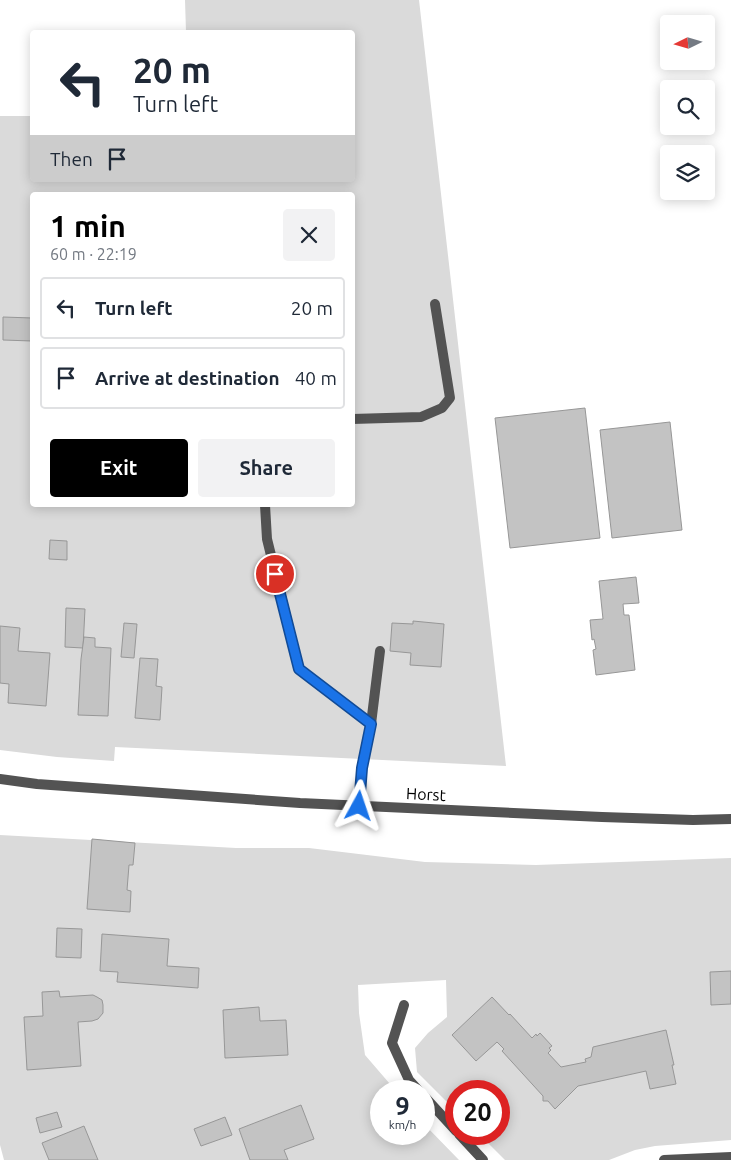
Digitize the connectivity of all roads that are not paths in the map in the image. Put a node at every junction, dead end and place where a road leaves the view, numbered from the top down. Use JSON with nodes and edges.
{"nodes":[{"id":1,"x":435,"y":304,"type":"dead end"},
{"id":2,"x":355,"y":419,"type":"edge"},
{"id":3,"x":265,"y":507,"type":"edge"},
{"id":4,"x":380,"y":651,"type":"dead end"},
{"id":5,"x":371,"y":724,"type":"junction"},
{"id":6,"x":0,"y":779,"type":"edge"},
{"id":7,"x":359,"y":806,"type":"junction"},
{"id":8,"x":731,"y":819,"type":"edge"},
{"id":9,"x":404,"y":1005,"type":"dead end"},
{"id":10,"x":410,"y":1080,"type":"edge"},
{"id":11,"x":435,"y":1108,"type":"edge"},
{"id":12,"x":445,"y":1119,"type":"edge"},
{"id":13,"x":469,"y":1145,"type":"edge"},
{"id":14,"x":731,"y":1157,"type":"edge"},
{"id":15,"x":483,"y":1160,"type":"edge"},
{"id":16,"x":664,"y":1160,"type":"edge"}],
"edges":[{"from":1,"to":2,"type":"street"},
{"from":3,"to":5,"type":"street"},
{"from":4,"to":5,"type":"street"},
{"from":5,"to":7,"type":"street"},
{"from":6,"to":7,"type":"street","name":"Horst"},
{"from":7,"to":8,"type":"street","name":"Horst"},
{"from":9,"to":10,"type":"street"},
{"from":11,"to":12,"type":"street"},
{"from":13,"to":15,"type":"street"},
{"from":14,"to":16,"type":"street"}]}
